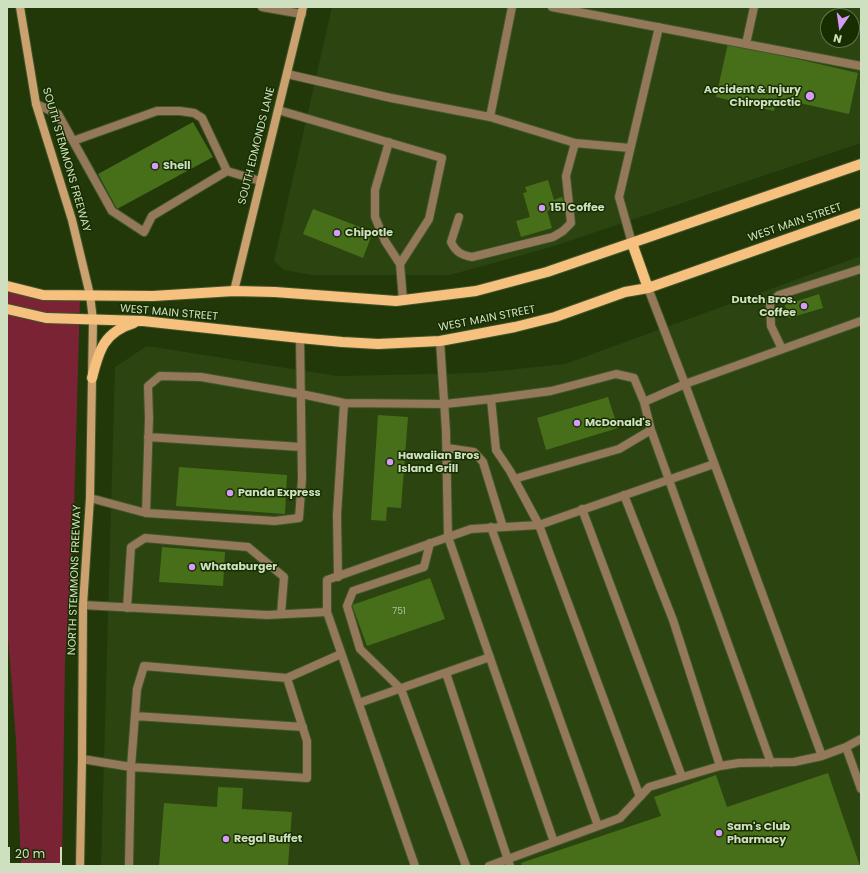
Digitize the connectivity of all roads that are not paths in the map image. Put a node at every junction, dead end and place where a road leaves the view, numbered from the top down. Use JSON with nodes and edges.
{"nodes":[{"id":1,"x":20,"y":7,"type":"edge"},
{"id":2,"x":262,"y":7,"type":"edge"},
{"id":3,"x":512,"y":7,"type":"edge"},
{"id":4,"x":552,"y":7,"type":"edge"},
{"id":5,"x":754,"y":7,"type":"edge"},
{"id":6,"x":302,"y":10,"type":"edge"},
{"id":7,"x":659,"y":27,"type":"junction"},
{"id":8,"x":746,"y":44,"type":"junction"},
{"id":9,"x":861,"y":66,"type":"edge"},
{"id":10,"x":286,"y":74,"type":"junction"},
{"id":11,"x":36,"y":104,"type":"junction"},
{"id":12,"x":278,"y":110,"type":"junction"},
{"id":13,"x":490,"y":117,"type":"junction"},
{"id":14,"x":73,"y":142,"type":"junction"},
{"id":15,"x":388,"y":142,"type":"junction"},
{"id":16,"x":575,"y":143,"type":"junction"},
{"id":17,"x":630,"y":148,"type":"junction"},
{"id":18,"x":861,"y":164,"type":"edge"},
{"id":19,"x":227,"y":171,"type":"junction"},
{"id":20,"x":260,"y":181,"type":"junction"},
{"id":21,"x":861,"y":212,"type":"edge"},
{"id":22,"x":459,"y":217,"type":"dead end"},
{"id":23,"x":632,"y":243,"type":"junction"},
{"id":24,"x":400,"y":264,"type":"junction"},
{"id":25,"x":861,"y":269,"type":"edge"},
{"id":26,"x":7,"y":286,"type":"edge"},
{"id":27,"x":648,"y":288,"type":"junction"},
{"id":28,"x":234,"y":291,"type":"junction"},
{"id":29,"x":90,"y":295,"type":"junction"},
{"id":30,"x":403,"y":300,"type":"junction"},
{"id":31,"x":7,"y":309,"type":"edge"},
{"id":32,"x":93,"y":320,"type":"junction"},
{"id":33,"x":143,"y":321,"type":"junction"},
{"id":34,"x":861,"y":321,"type":"edge"},
{"id":35,"x":300,"y":338,"type":"junction"},
{"id":36,"x":440,"y":341,"type":"junction"},
{"id":37,"x":782,"y":349,"type":"junction"},
{"id":38,"x":92,"y":378,"type":"junction"},
{"id":39,"x":685,"y":384,"type":"junction"},
{"id":40,"x":300,"y":394,"type":"junction"},
{"id":41,"x":491,"y":399,"type":"junction"},
{"id":42,"x":644,"y":402,"type":"junction"},
{"id":43,"x":344,"y":403,"type":"junction"},
{"id":44,"x":445,"y":404,"type":"junction"},
{"id":45,"x":651,"y":430,"type":"junction"},
{"id":46,"x":148,"y":437,"type":"junction"},
{"id":47,"x":301,"y":447,"type":"junction"},
{"id":48,"x":446,"y":448,"type":"junction"},
{"id":49,"x":714,"y":464,"type":"junction"},
{"id":50,"x":514,"y":479,"type":"junction"},
{"id":51,"x":670,"y":480,"type":"junction"},
{"id":52,"x":624,"y":495,"type":"junction"},
{"id":53,"x":90,"y":498,"type":"junction"},
{"id":54,"x":582,"y":509,"type":"junction"},
{"id":55,"x":146,"y":513,"type":"junction"},
{"id":56,"x":539,"y":524,"type":"junction"},
{"id":57,"x":491,"y":527,"type":"junction"},
{"id":58,"x":503,"y":527,"type":"junction"},
{"id":59,"x":448,"y":537,"type":"junction"},
{"id":60,"x":430,"y":543,"type":"junction"},
{"id":61,"x":338,"y":577,"type":"junction"},
{"id":62,"x":83,"y":605,"type":"junction"},
{"id":63,"x":127,"y":608,"type":"junction"},
{"id":64,"x":327,"y":612,"type":"junction"},
{"id":65,"x":281,"y":614,"type":"junction"},
{"id":66,"x":342,"y":654,"type":"junction"},
{"id":67,"x":490,"y":657,"type":"junction"},
{"id":68,"x":446,"y":673,"type":"junction"},
{"id":69,"x":287,"y":678,"type":"junction"},
{"id":70,"x":401,"y":689,"type":"junction"},
{"id":71,"x":359,"y":703,"type":"junction"},
{"id":72,"x":135,"y":716,"type":"junction"},
{"id":73,"x":303,"y":727,"type":"junction"},
{"id":74,"x":861,"y":739,"type":"edge"},
{"id":75,"x":846,"y":748,"type":"junction"},
{"id":76,"x":822,"y":756,"type":"junction"},
{"id":77,"x":82,"y":759,"type":"junction"},
{"id":78,"x":771,"y":763,"type":"junction"},
{"id":79,"x":720,"y":766,"type":"junction"},
{"id":80,"x":131,"y":767,"type":"junction"},
{"id":81,"x":682,"y":777,"type":"junction"},
{"id":82,"x":861,"y":789,"type":"edge"},
{"id":83,"x":640,"y":797,"type":"junction"},
{"id":84,"x":598,"y":826,"type":"junction"},
{"id":85,"x":554,"y":842,"type":"junction"},
{"id":86,"x":509,"y":862,"type":"edge"},
{"id":87,"x":129,"y":864,"type":"dead end"},
{"id":88,"x":80,"y":866,"type":"edge"},
{"id":89,"x":415,"y":866,"type":"edge"},
{"id":90,"x":466,"y":866,"type":"edge"},
{"id":91,"x":489,"y":866,"type":"edge"}],
"edges":[{"from":1,"to":11,"type":"main road","name":"SOUTH STEMMONS FREEWAY"},
{"from":2,"to":6,"type":"lane"},
{"from":3,"to":13,"type":"lane"},
{"from":4,"to":7,"type":"lane"},
{"from":5,"to":8,"type":"lane"},
{"from":6,"to":10,"type":"main road","name":"SOUTH EDMONDS LANE"},
{"from":7,"to":8,"type":"lane"},
{"from":7,"to":17,"type":"lane"},
{"from":8,"to":9,"type":"lane"},
{"from":10,"to":12,"type":"main road","name":"SOUTH EDMONDS LANE"},
{"from":10,"to":13,"type":"lane"},
{"from":11,"to":14,"type":"lane"},
{"from":11,"to":29,"type":"main road","name":"SOUTH STEMMONS FREEWAY"},
{"from":12,"to":15,"type":"lane"},
{"from":12,"to":20,"type":"main road","name":"SOUTH EDMONDS LANE"},
{"from":13,"to":16,"type":"lane"},
{"from":14,"to":19,"type":"lane"},
{"from":14,"to":19,"type":"lane"},
{"from":15,"to":24,"type":"lane"},
{"from":15,"to":24,"type":"lane"},
{"from":16,"to":17,"type":"lane"},
{"from":16,"to":22,"type":"lane"},
{"from":17,"to":23,"type":"lane"},
{"from":18,"to":23,"type":"main road","name":"WEST MAIN STREET"},
{"from":19,"to":20,"type":"lane"},
{"from":20,"to":28,"type":"main road","name":"SOUTH EDMONDS LANE"},
{"from":21,"to":27,"type":"main road","name":"WEST MAIN STREET"},
{"from":23,"to":27,"type":"main road"},
{"from":23,"to":30,"type":"main road","name":"WEST MAIN STREET"},
{"from":24,"to":30,"type":"lane"},
{"from":25,"to":37,"type":"lane"},
{"from":26,"to":29,"type":"main road","name":"WEST MAIN STREET"},
{"from":27,"to":36,"type":"main road","name":"WEST MAIN STREET"},
{"from":27,"to":39,"type":"lane"},
{"from":28,"to":29,"type":"main road","name":"WEST MAIN STREET"},
{"from":28,"to":30,"type":"main road","name":"WEST MAIN STREET"},
{"from":29,"to":32,"type":"main road","name":"NORTH STEMMONS FREEWAY"},
{"from":31,"to":32,"type":"main road","name":"WEST MAIN STREET"},
{"from":32,"to":33,"type":"main road","name":"WEST MAIN STREET"},
{"from":32,"to":38,"type":"main road","name":"NORTH STEMMONS FREEWAY"},
{"from":33,"to":35,"type":"main road","name":"WEST MAIN STREET"},
{"from":33,"to":38,"type":"main road"},
{"from":34,"to":37,"type":"lane"},
{"from":35,"to":36,"type":"main road","name":"WEST MAIN STREET"},
{"from":35,"to":40,"type":"lane"},
{"from":36,"to":44,"type":"lane"},
{"from":37,"to":39,"type":"lane"},
{"from":38,"to":53,"type":"main road","name":"NORTH STEMMONS FREEWAY"},
{"from":39,"to":42,"type":"lane"},
{"from":39,"to":49,"type":"lane"},
{"from":40,"to":43,"type":"lane"},
{"from":40,"to":46,"type":"lane"},
{"from":40,"to":47,"type":"lane"},
{"from":41,"to":42,"type":"lane"},
{"from":41,"to":44,"type":"lane"},
{"from":41,"to":50,"type":"lane"},
{"from":42,"to":45,"type":"lane"},
{"from":43,"to":44,"type":"lane"},
{"from":43,"to":61,"type":"lane"},
{"from":44,"to":48,"type":"lane"},
{"from":45,"to":50,"type":"lane"},
{"from":45,"to":51,"type":"lane"},
{"from":46,"to":47,"type":"lane"},
{"from":46,"to":55,"type":"lane"},
{"from":47,"to":55,"type":"lane"},
{"from":48,"to":58,"type":"lane"},
{"from":48,"to":59,"type":"lane"},
{"from":49,"to":51,"type":"lane"},
{"from":49,"to":76,"type":"lane"},
{"from":50,"to":56,"type":"lane"},
{"from":51,"to":52,"type":"lane"},
{"from":51,"to":78,"type":"lane"},
{"from":52,"to":54,"type":"lane"},
{"from":52,"to":79,"type":"lane"},
{"from":53,"to":55,"type":"lane"},
{"from":53,"to":62,"type":"main road","name":"NORTH STEMMONS FREEWAY"},
{"from":54,"to":56,"type":"lane"},
{"from":54,"to":81,"type":"lane"},
{"from":56,"to":58,"type":"lane"},
{"from":56,"to":83,"type":"lane"},
{"from":57,"to":58,"type":"lane"},
{"from":57,"to":59,"type":"lane"},
{"from":57,"to":84,"type":"lane"},
{"from":59,"to":60,"type":"lane"},
{"from":59,"to":67,"type":"lane"},
{"from":60,"to":61,"type":"lane"},
{"from":60,"to":70,"type":"lane"},
{"from":61,"to":64,"type":"lane"},
{"from":62,"to":63,"type":"lane"},
{"from":62,"to":77,"type":"main road","name":"NORTH STEMMONS FREEWAY"},
{"from":63,"to":65,"type":"lane"},
{"from":63,"to":65,"type":"lane"},
{"from":64,"to":65,"type":"lane"},
{"from":64,"to":66,"type":"lane"},
{"from":66,"to":69,"type":"lane"},
{"from":66,"to":71,"type":"lane"},
{"from":67,"to":68,"type":"lane"},
{"from":67,"to":85,"type":"lane"},
{"from":68,"to":70,"type":"lane"},
{"from":68,"to":86,"type":"lane"},
{"from":69,"to":72,"type":"lane"},
{"from":69,"to":73,"type":"lane"},
{"from":70,"to":71,"type":"lane"},
{"from":70,"to":90,"type":"lane"},
{"from":71,"to":89,"type":"lane"},
{"from":72,"to":73,"type":"lane"},
{"from":72,"to":80,"type":"lane"},
{"from":73,"to":80,"type":"lane"},
{"from":74,"to":75,"type":"lane"},
{"from":75,"to":76,"type":"lane"},
{"from":75,"to":82,"type":"lane"},
{"from":76,"to":78,"type":"lane"},
{"from":77,"to":80,"type":"lane"},
{"from":77,"to":88,"type":"main road","name":"NORTH STEMMONS FREEWAY"},
{"from":78,"to":79,"type":"lane"},
{"from":79,"to":81,"type":"lane"},
{"from":80,"to":87,"type":"lane"},
{"from":81,"to":83,"type":"lane"},
{"from":83,"to":84,"type":"lane"},
{"from":84,"to":85,"type":"lane"},
{"from":85,"to":86,"type":"lane"},
{"from":86,"to":91,"type":"lane"}]}
